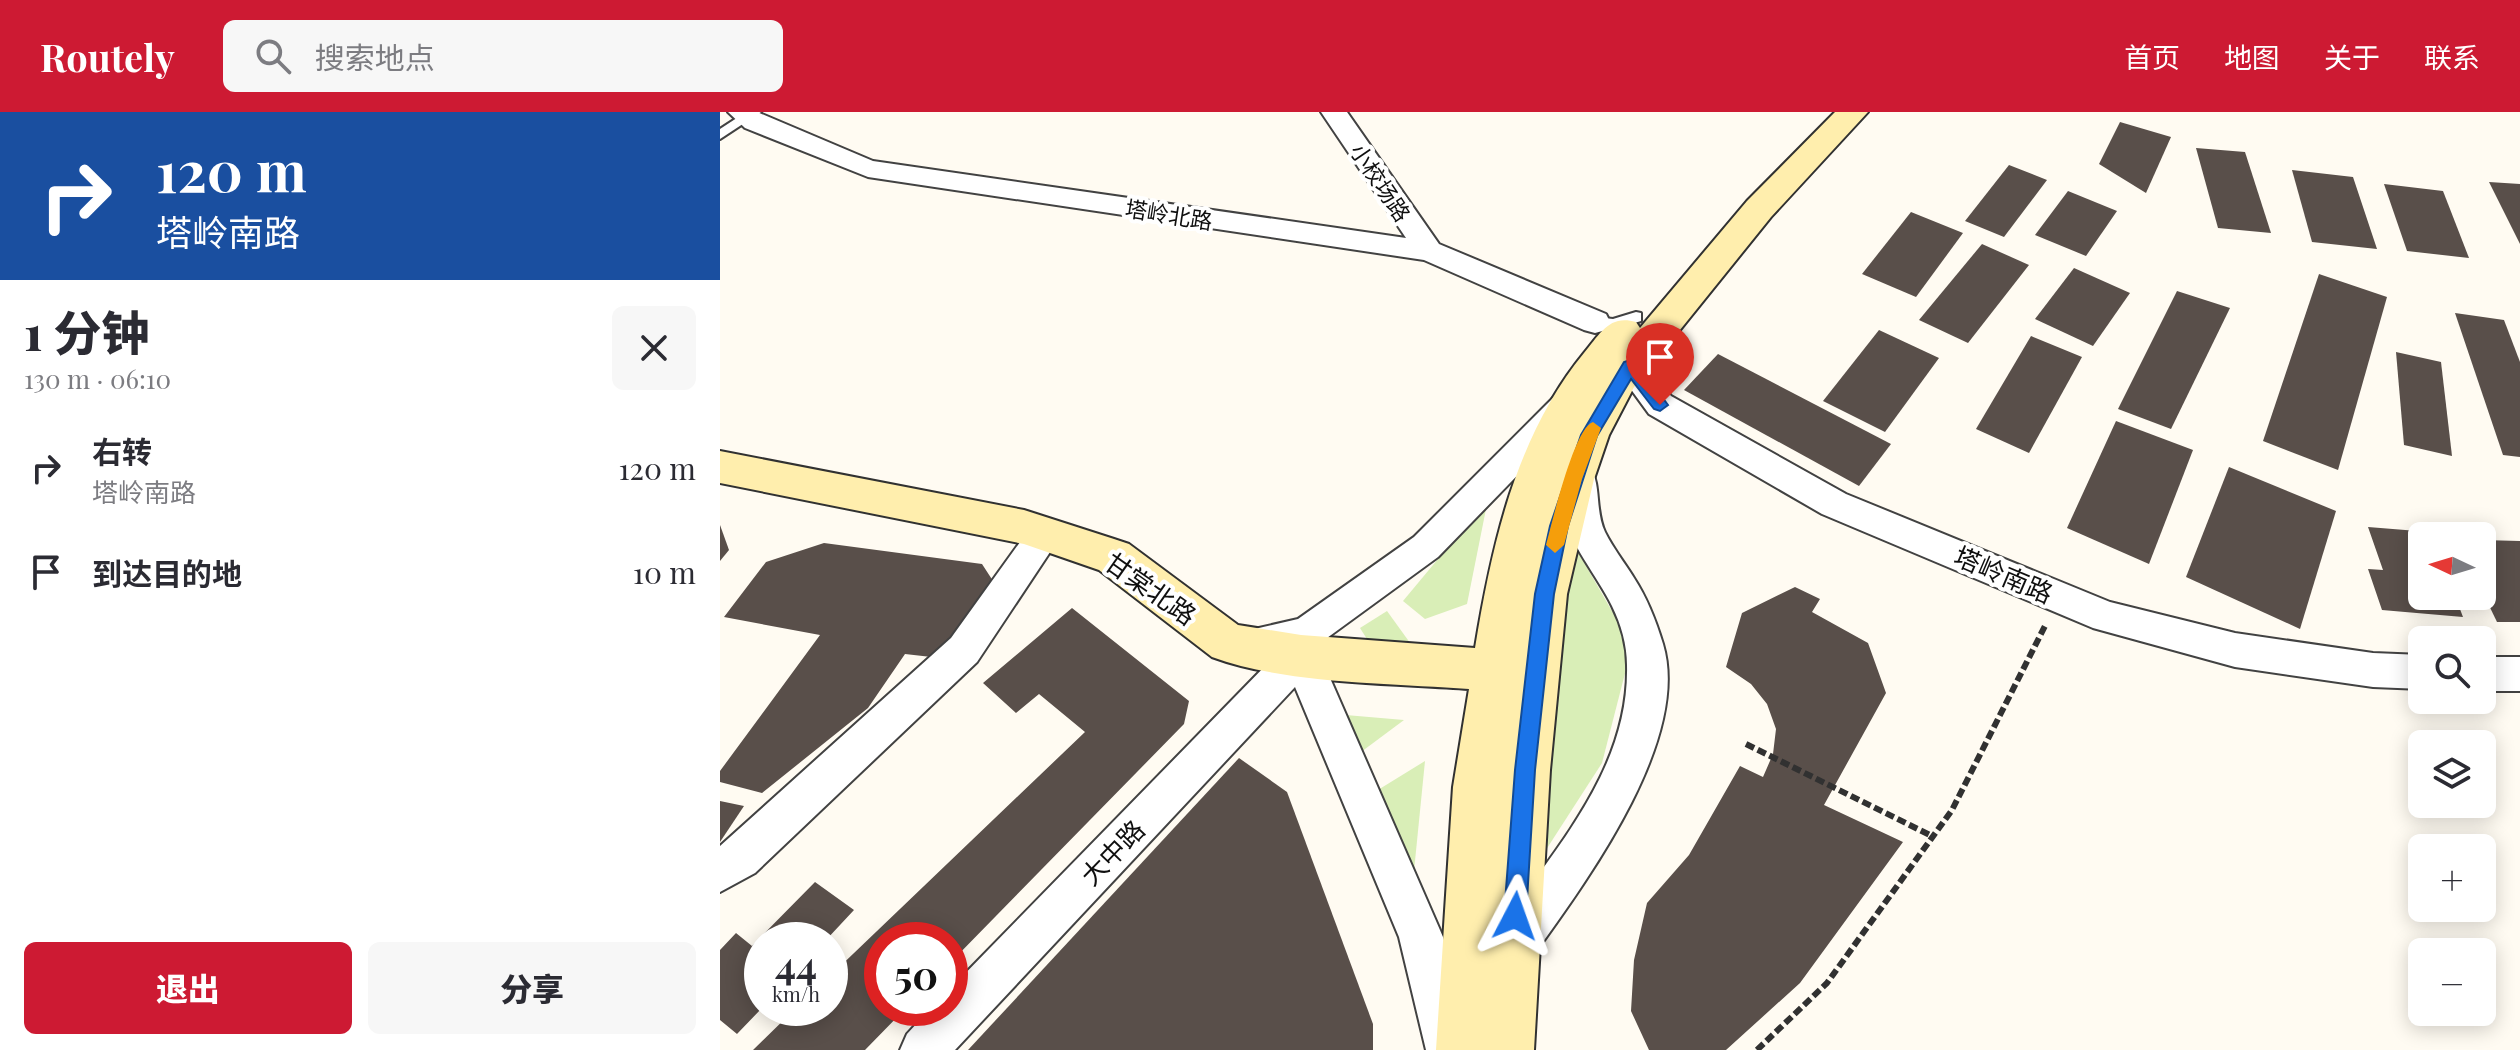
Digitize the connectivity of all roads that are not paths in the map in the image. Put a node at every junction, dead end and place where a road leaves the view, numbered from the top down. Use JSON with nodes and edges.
{"nodes":[{"id":1,"x":1334,"y":112,"type":"edge"},
{"id":2,"x":1852,"y":112,"type":"edge"},
{"id":3,"x":748,"y":114,"type":"edge"},
{"id":4,"x":720,"y":135,"type":"edge"},
{"id":5,"x":1429,"y":251,"type":"junction"},
{"id":6,"x":1616,"y":339,"type":"junction"},
{"id":7,"x":1567,"y":403,"type":"junction"},
{"id":8,"x":1582,"y":456,"type":"junction"},
{"id":9,"x":720,"y":467,"type":"edge"},
{"id":10,"x":1045,"y":534,"type":"junction"},
{"id":11,"x":1228,"y":643,"type":"junction"},
{"id":12,"x":1301,"y":655,"type":"junction"},
{"id":13,"x":2408,"y":671,"type":"edge"},
{"id":14,"x":1516,"y":672,"type":"junction"},
{"id":15,"x":2496,"y":674,"type":"edge"},
{"id":16,"x":2520,"y":674,"type":"edge"},
{"id":17,"x":720,"y":871,"type":"edge"},
{"id":18,"x":1513,"y":945,"type":"junction"},
{"id":19,"x":1496,"y":1049,"type":"edge"},
{"id":20,"x":923,"y":1050,"type":"edge"},
{"id":21,"x":1449,"y":1050,"type":"edge"}],
"edges":[{"from":1,"to":5,"type":"street","name":"小校场路"},
{"from":2,"to":6,"type":"main road"},
{"from":3,"to":4,"type":"lane"},
{"from":3,"to":5,"type":"street","name":"塔岭北路"},
{"from":5,"to":6,"type":"street","name":"塔岭北路"},
{"from":6,"to":7,"type":"main road"},
{"from":6,"to":8,"type":"main road"},
{"from":6,"to":13,"type":"street","name":"塔岭南路"},
{"from":7,"to":11,"type":"street"},
{"from":7,"to":14,"type":"main road"},
{"from":8,"to":14,"type":"main road"},
{"from":8,"to":18,"type":"street"},
{"from":9,"to":10,"type":"main road","name":"甘棠北路"},
{"from":10,"to":11,"type":"main road","name":"甘棠北路"},
{"from":10,"to":17,"type":"street"},
{"from":11,"to":12,"type":"main road","name":"甘棠北路"},
{"from":12,"to":14,"type":"main road","name":"甘棠北路"},
{"from":12,"to":20,"type":"street","name":"大中路"},
{"from":12,"to":21,"type":"street"},
{"from":14,"to":18,"type":"main road"},
{"from":14,"to":19,"type":"main road"},
{"from":15,"to":16,"type":"street"},
{"from":18,"to":19,"type":"main road"}]}
